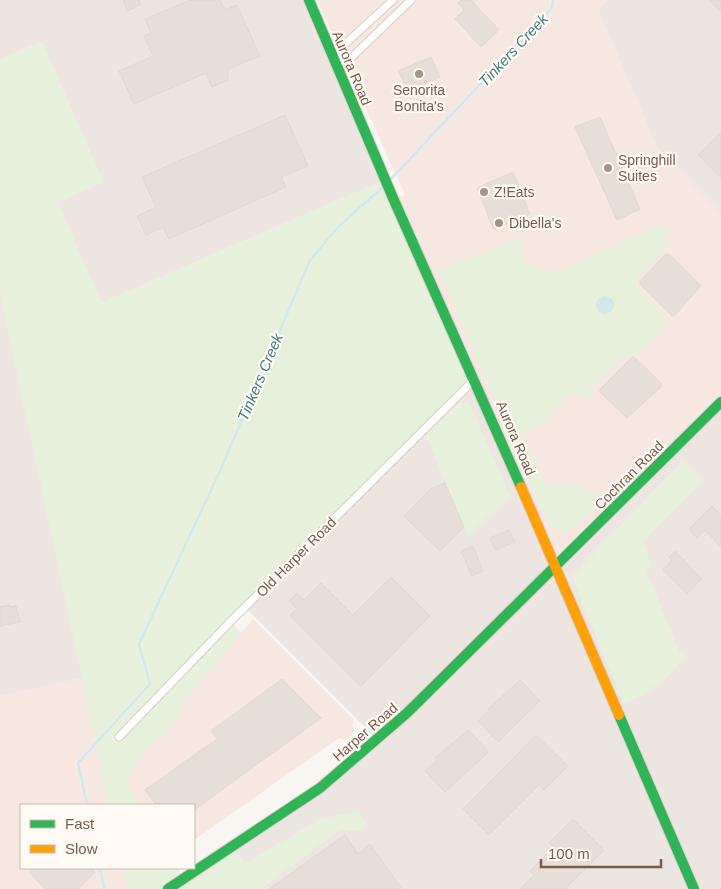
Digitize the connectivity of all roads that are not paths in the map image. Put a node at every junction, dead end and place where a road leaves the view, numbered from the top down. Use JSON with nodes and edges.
{"nodes":[{"id":1,"x":309,"y":0,"type":"edge"},
{"id":2,"x":393,"y":0,"type":"edge"},
{"id":3,"x":411,"y":0,"type":"edge"},
{"id":4,"x":336,"y":62,"type":"junction"},
{"id":5,"x":476,"y":379,"type":"junction"},
{"id":6,"x":721,"y":402,"type":"edge"},
{"id":7,"x":556,"y":567,"type":"junction"},
{"id":8,"x":119,"y":737,"type":"dead end"},
{"id":9,"x":168,"y":889,"type":"edge"},
{"id":10,"x":694,"y":889,"type":"edge"}],
"edges":[{"from":1,"to":4,"type":"main road","name":"Aurora Road"},
{"from":2,"to":4,"type":"street"},
{"from":3,"to":4,"type":"street"},
{"from":4,"to":5,"type":"main road","name":"Aurora Road"},
{"from":5,"to":7,"type":"main road","name":"Aurora Road"},
{"from":5,"to":8,"type":"street","name":"Old Harper Road"},
{"from":6,"to":7,"type":"main road","name":"Cochran Road"},
{"from":7,"to":9,"type":"main road","name":"Harper Road"},
{"from":7,"to":10,"type":"main road","name":"Aurora Road"}]}
